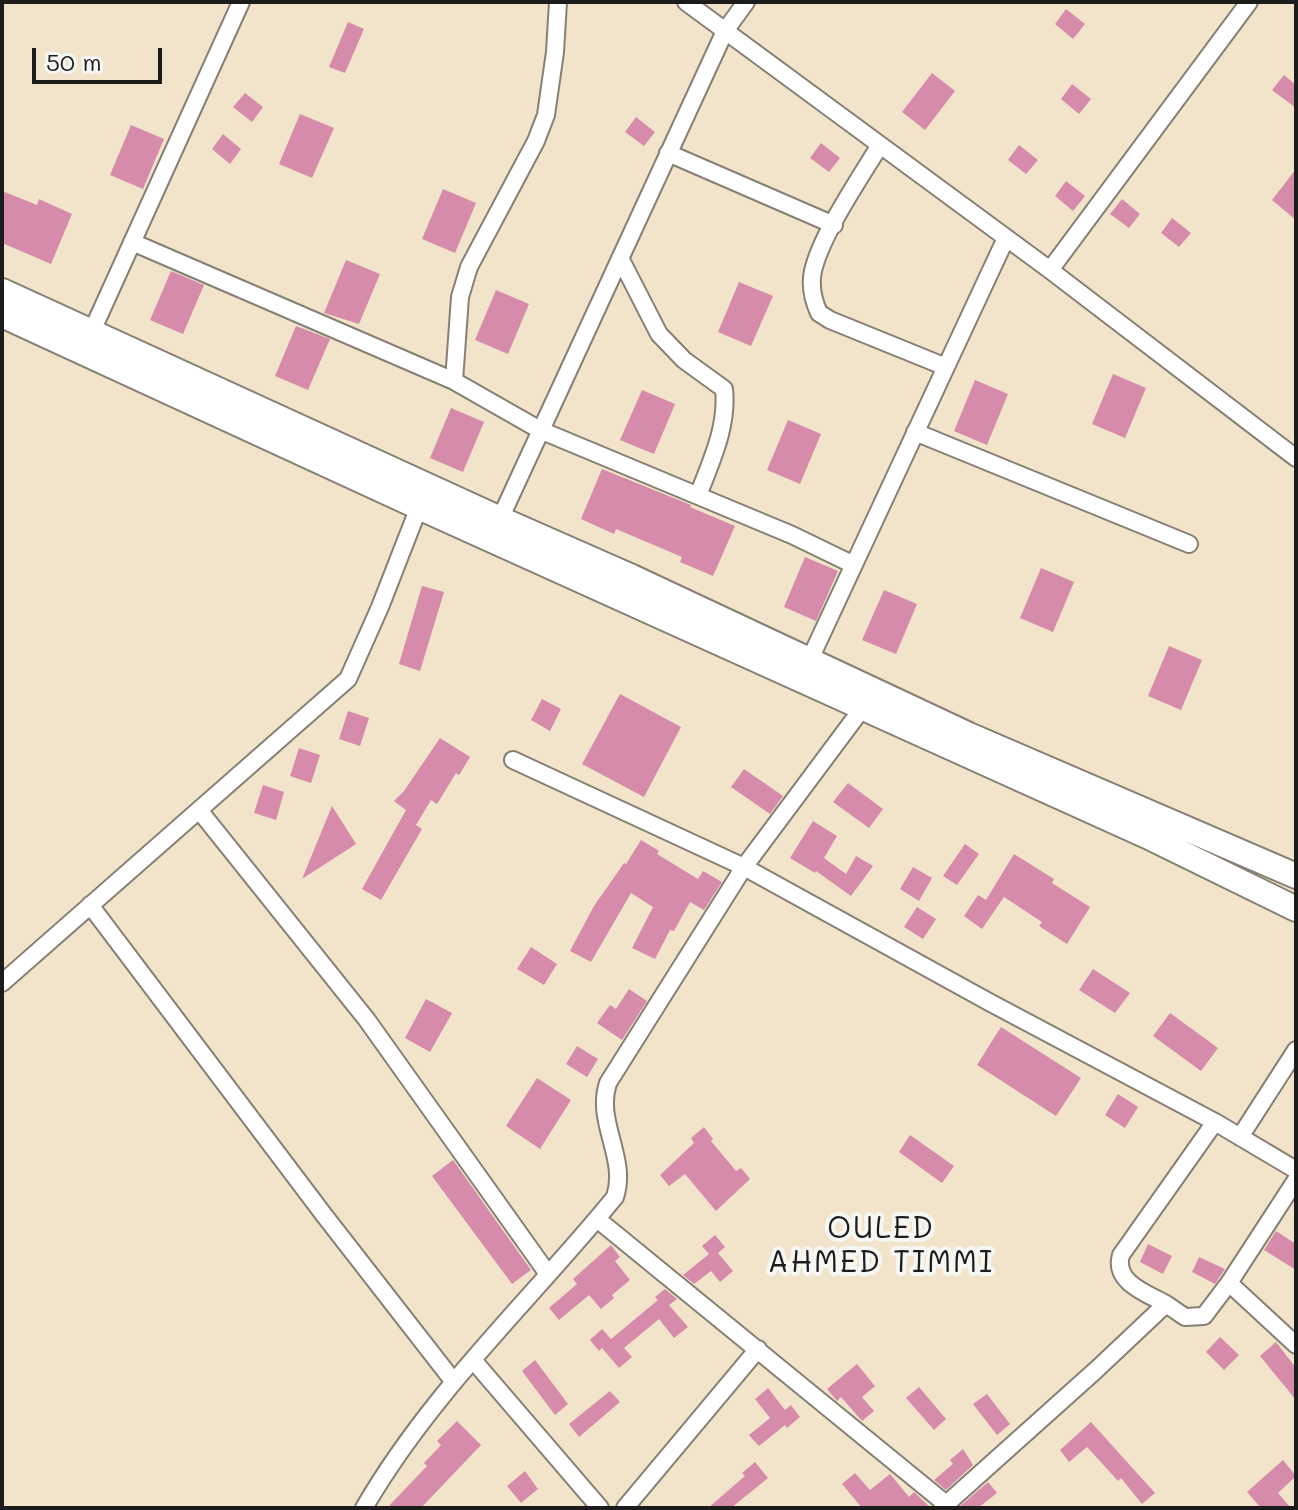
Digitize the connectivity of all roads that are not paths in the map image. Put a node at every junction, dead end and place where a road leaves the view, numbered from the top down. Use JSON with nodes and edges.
{"nodes":[{"id":1,"x":241,"y":2,"type":"edge"},
{"id":2,"x":558,"y":2,"type":"edge"},
{"id":3,"x":686,"y":2,"type":"edge"},
{"id":4,"x":746,"y":2,"type":"edge"},
{"id":5,"x":1249,"y":2,"type":"edge"},
{"id":6,"x":725,"y":31,"type":"junction"},
{"id":7,"x":880,"y":145,"type":"junction"},
{"id":8,"x":668,"y":153,"type":"junction"},
{"id":9,"x":834,"y":225,"type":"junction"},
{"id":10,"x":1006,"y":238,"type":"junction"},
{"id":11,"x":132,"y":242,"type":"junction"},
{"id":12,"x":620,"y":258,"type":"junction"},
{"id":13,"x":1050,"y":270,"type":"junction"},
{"id":14,"x":2,"y":291,"type":"edge"},
{"id":15,"x":2,"y":315,"type":"edge"},
{"id":16,"x":92,"y":331,"type":"junction"},
{"id":17,"x":946,"y":367,"type":"junction"},
{"id":18,"x":454,"y":381,"type":"junction"},
{"id":19,"x":540,"y":430,"type":"junction"},
{"id":20,"x":915,"y":432,"type":"junction"},
{"id":21,"x":1296,"y":458,"type":"edge"},
{"id":22,"x":698,"y":496,"type":"junction"},
{"id":23,"x":419,"y":507,"type":"junction"},
{"id":24,"x":500,"y":519,"type":"junction"},
{"id":25,"x":1189,"y":544,"type":"dead end"},
{"id":26,"x":854,"y":565,"type":"junction"},
{"id":27,"x":810,"y":659,"type":"junction"},
{"id":28,"x":869,"y":699,"type":"junction"},
{"id":29,"x":513,"y":760,"type":"dead end"},
{"id":30,"x":199,"y":810,"type":"junction"},
{"id":31,"x":744,"y":867,"type":"junction"},
{"id":32,"x":1296,"y":876,"type":"edge"},
{"id":33,"x":90,"y":905,"type":"junction"},
{"id":34,"x":1296,"y":909,"type":"edge"},
{"id":35,"x":2,"y":983,"type":"edge"},
{"id":36,"x":1296,"y":1050,"type":"edge"},
{"id":37,"x":1215,"y":1122,"type":"junction"},
{"id":38,"x":1240,"y":1137,"type":"junction"},
{"id":39,"x":1296,"y":1170,"type":"edge"},
{"id":40,"x":1296,"y":1180,"type":"edge"},
{"id":41,"x":597,"y":1219,"type":"junction"},
{"id":42,"x":548,"y":1274,"type":"junction"},
{"id":43,"x":1229,"y":1283,"type":"junction"},
{"id":44,"x":1166,"y":1304,"type":"junction"},
{"id":45,"x":1296,"y":1345,"type":"edge"},
{"id":46,"x":758,"y":1349,"type":"junction"},
{"id":47,"x":473,"y":1360,"type":"junction"},
{"id":48,"x":454,"y":1382,"type":"junction"},
{"id":49,"x":944,"y":1506,"type":"edge"},
{"id":50,"x":364,"y":1508,"type":"edge"},
{"id":51,"x":600,"y":1508,"type":"edge"},
{"id":52,"x":625,"y":1508,"type":"edge"}],
"edges":[{"from":1,"to":11,"type":"street"},
{"from":2,"to":18,"type":"street"},
{"from":3,"to":6,"type":"street"},
{"from":4,"to":6,"type":"street"},
{"from":5,"to":13,"type":"street"},
{"from":6,"to":7,"type":"street"},
{"from":6,"to":8,"type":"street"},
{"from":7,"to":9,"type":"street"},
{"from":7,"to":10,"type":"street"},
{"from":8,"to":9,"type":"street"},
{"from":8,"to":12,"type":"street"},
{"from":9,"to":17,"type":"street"},
{"from":10,"to":13,"type":"street"},
{"from":10,"to":17,"type":"street"},
{"from":11,"to":16,"type":"street"},
{"from":11,"to":18,"type":"street"},
{"from":12,"to":19,"type":"street"},
{"from":12,"to":22,"type":"street"},
{"from":13,"to":21,"type":"street"},
{"from":14,"to":16,"type":"main road"},
{"from":15,"to":23,"type":"main road"},
{"from":16,"to":24,"type":"main road"},
{"from":17,"to":20,"type":"street"},
{"from":18,"to":19,"type":"street"},
{"from":19,"to":22,"type":"street"},
{"from":19,"to":24,"type":"street"},
{"from":20,"to":25,"type":"street"},
{"from":20,"to":26,"type":"street"},
{"from":22,"to":26,"type":"street"},
{"from":23,"to":28,"type":"main road"},
{"from":23,"to":30,"type":"street"},
{"from":24,"to":27,"type":"main road"},
{"from":26,"to":27,"type":"street"},
{"from":27,"to":28,"type":"main road"},
{"from":28,"to":31,"type":"street"},
{"from":28,"to":32,"type":"main road"},
{"from":28,"to":34,"type":"main road"},
{"from":29,"to":31,"type":"street"},
{"from":30,"to":33,"type":"street"},
{"from":30,"to":42,"type":"street"},
{"from":31,"to":37,"type":"street"},
{"from":31,"to":41,"type":"street"},
{"from":33,"to":35,"type":"street"},
{"from":33,"to":48,"type":"street"},
{"from":36,"to":38,"type":"street"},
{"from":37,"to":38,"type":"street"},
{"from":37,"to":44,"type":"street"},
{"from":38,"to":39,"type":"street"},
{"from":40,"to":43,"type":"street"},
{"from":41,"to":42,"type":"street"},
{"from":41,"to":46,"type":"street"},
{"from":42,"to":47,"type":"street"},
{"from":43,"to":44,"type":"street"},
{"from":43,"to":45,"type":"street"},
{"from":44,"to":49,"type":"street"},
{"from":46,"to":49,"type":"street"},
{"from":46,"to":52,"type":"street"},
{"from":47,"to":48,"type":"street"},
{"from":47,"to":51,"type":"street"},
{"from":48,"to":50,"type":"street"}]}
